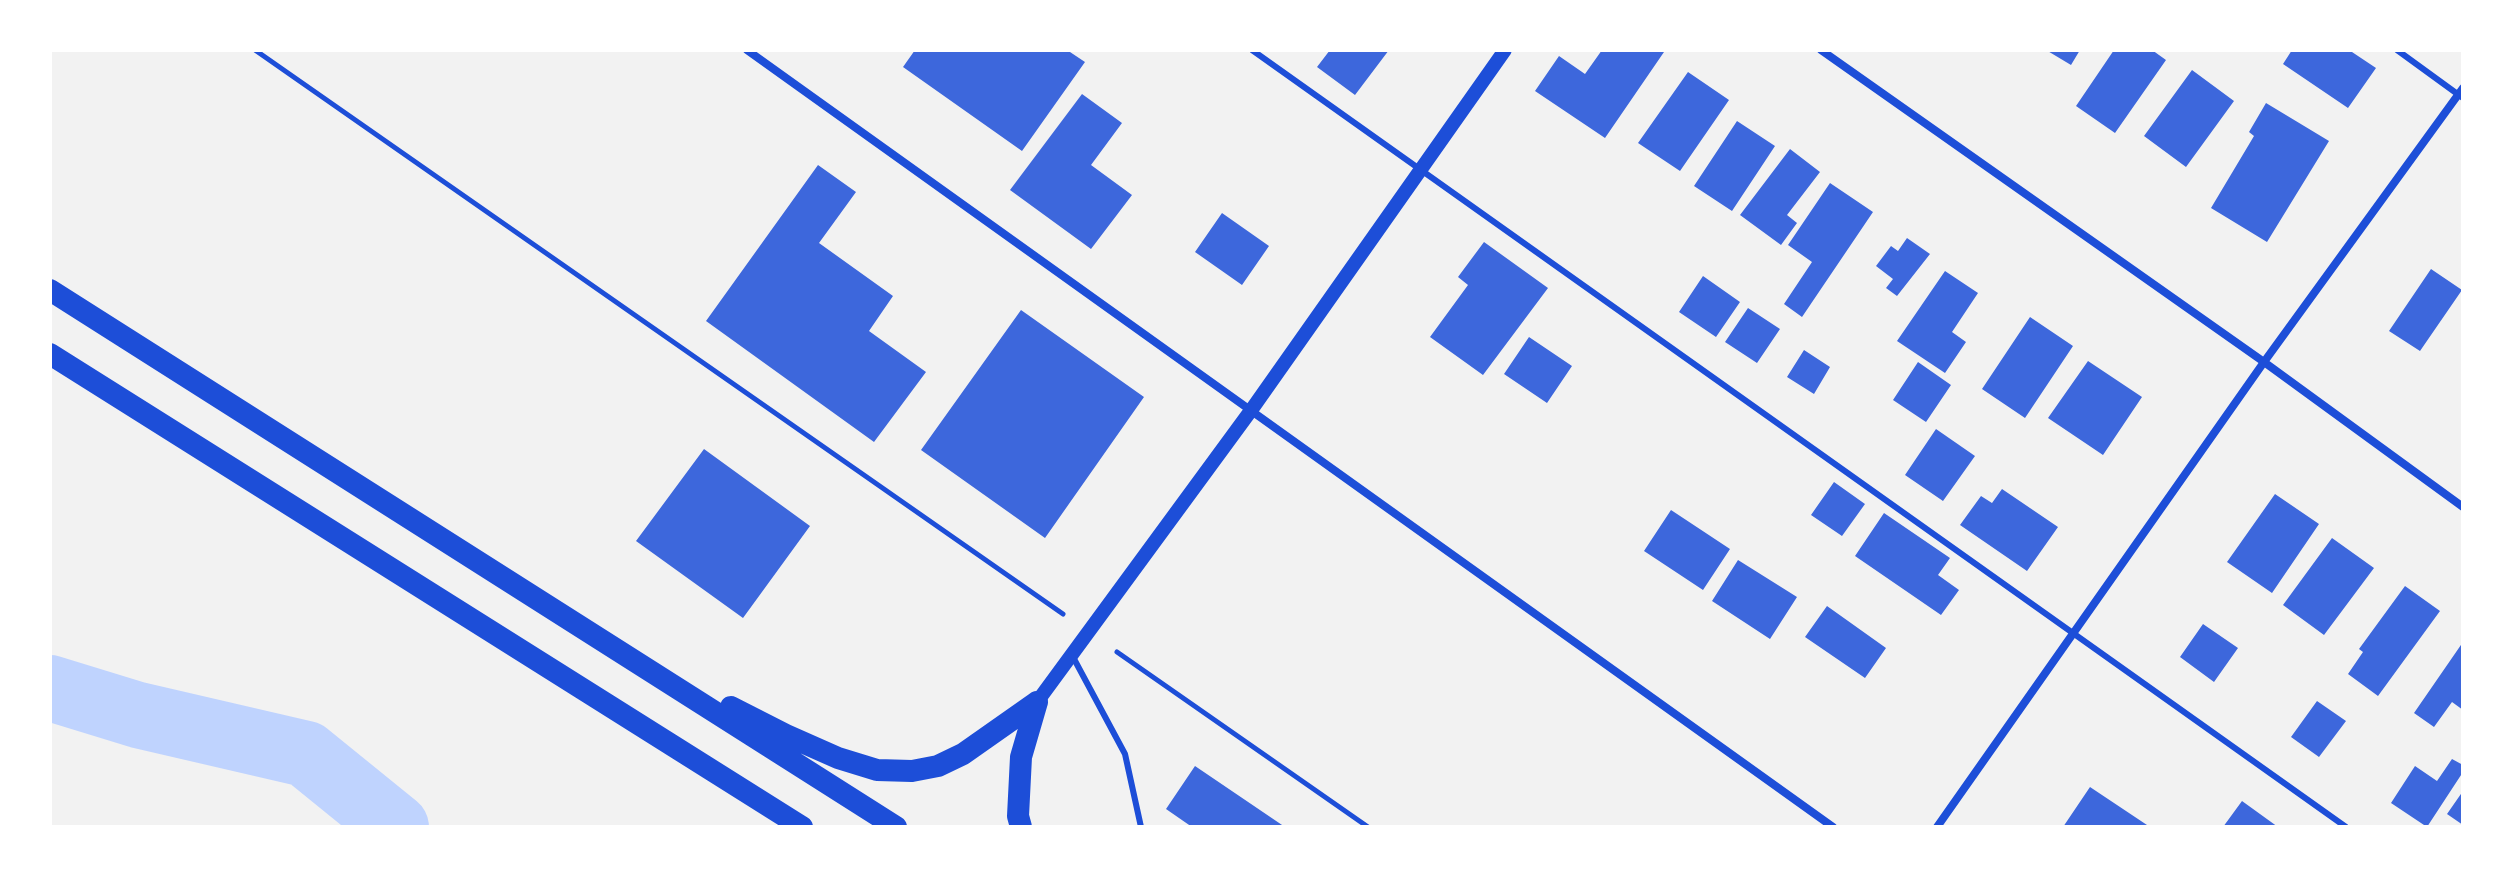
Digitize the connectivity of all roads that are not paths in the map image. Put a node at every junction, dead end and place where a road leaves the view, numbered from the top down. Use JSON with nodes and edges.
{"nodes":[{"id":1,"x":747,"y":50,"type":"edge"},
{"id":2,"x":1252,"y":50,"type":"edge"},
{"id":3,"x":1505,"y":50,"type":"edge"},
{"id":4,"x":1821,"y":50,"type":"edge"},
{"id":5,"x":2397,"y":50,"type":"edge"},
{"id":6,"x":2461,"y":93,"type":"edge"},
{"id":7,"x":1420,"y":170,"type":"junction"},
{"id":8,"x":50,"y":290,"type":"edge"},
{"id":9,"x":50,"y":354,"type":"edge"},
{"id":10,"x":2264,"y":362,"type":"junction"},
{"id":11,"x":1252,"y":409,"type":"junction"},
{"id":12,"x":2463,"y":507,"type":"edge"},
{"id":13,"x":2073,"y":631,"type":"junction"},
{"id":14,"x":601,"y":639,"type":"junction"},
{"id":15,"x":1071,"y":653,"type":"junction"},
{"id":16,"x":1037,"y":702,"type":"junction"},
{"id":17,"x":802,"y":827,"type":"edge"},
{"id":18,"x":896,"y":827,"type":"edge"},
{"id":19,"x":1021,"y":827,"type":"edge"},
{"id":20,"x":1141,"y":827,"type":"edge"},
{"id":21,"x":1833,"y":827,"type":"edge"},
{"id":22,"x":1937,"y":827,"type":"edge"},
{"id":23,"x":2346,"y":827,"type":"edge"}],
"edges":[{"from":1,"to":11,"type":"street"},
{"from":2,"to":7,"type":"lane"},
{"from":3,"to":7,"type":"street"},
{"from":4,"to":10,"type":"street"},
{"from":5,"to":6,"type":"lane"},
{"from":6,"to":10,"type":"street"},
{"from":7,"to":11,"type":"street"},
{"from":7,"to":13,"type":"lane"},
{"from":8,"to":14,"type":"highway"},
{"from":9,"to":17,"type":"highway"},
{"from":10,"to":12,"type":"street"},
{"from":10,"to":13,"type":"street"},
{"from":11,"to":15,"type":"street"},
{"from":11,"to":21,"type":"street"},
{"from":13,"to":22,"type":"street"},
{"from":13,"to":23,"type":"lane"},
{"from":14,"to":16,"type":"highway"},
{"from":14,"to":18,"type":"highway"},
{"from":15,"to":16,"type":"street"},
{"from":15,"to":20,"type":"lane"},
{"from":16,"to":19,"type":"highway"}]}
